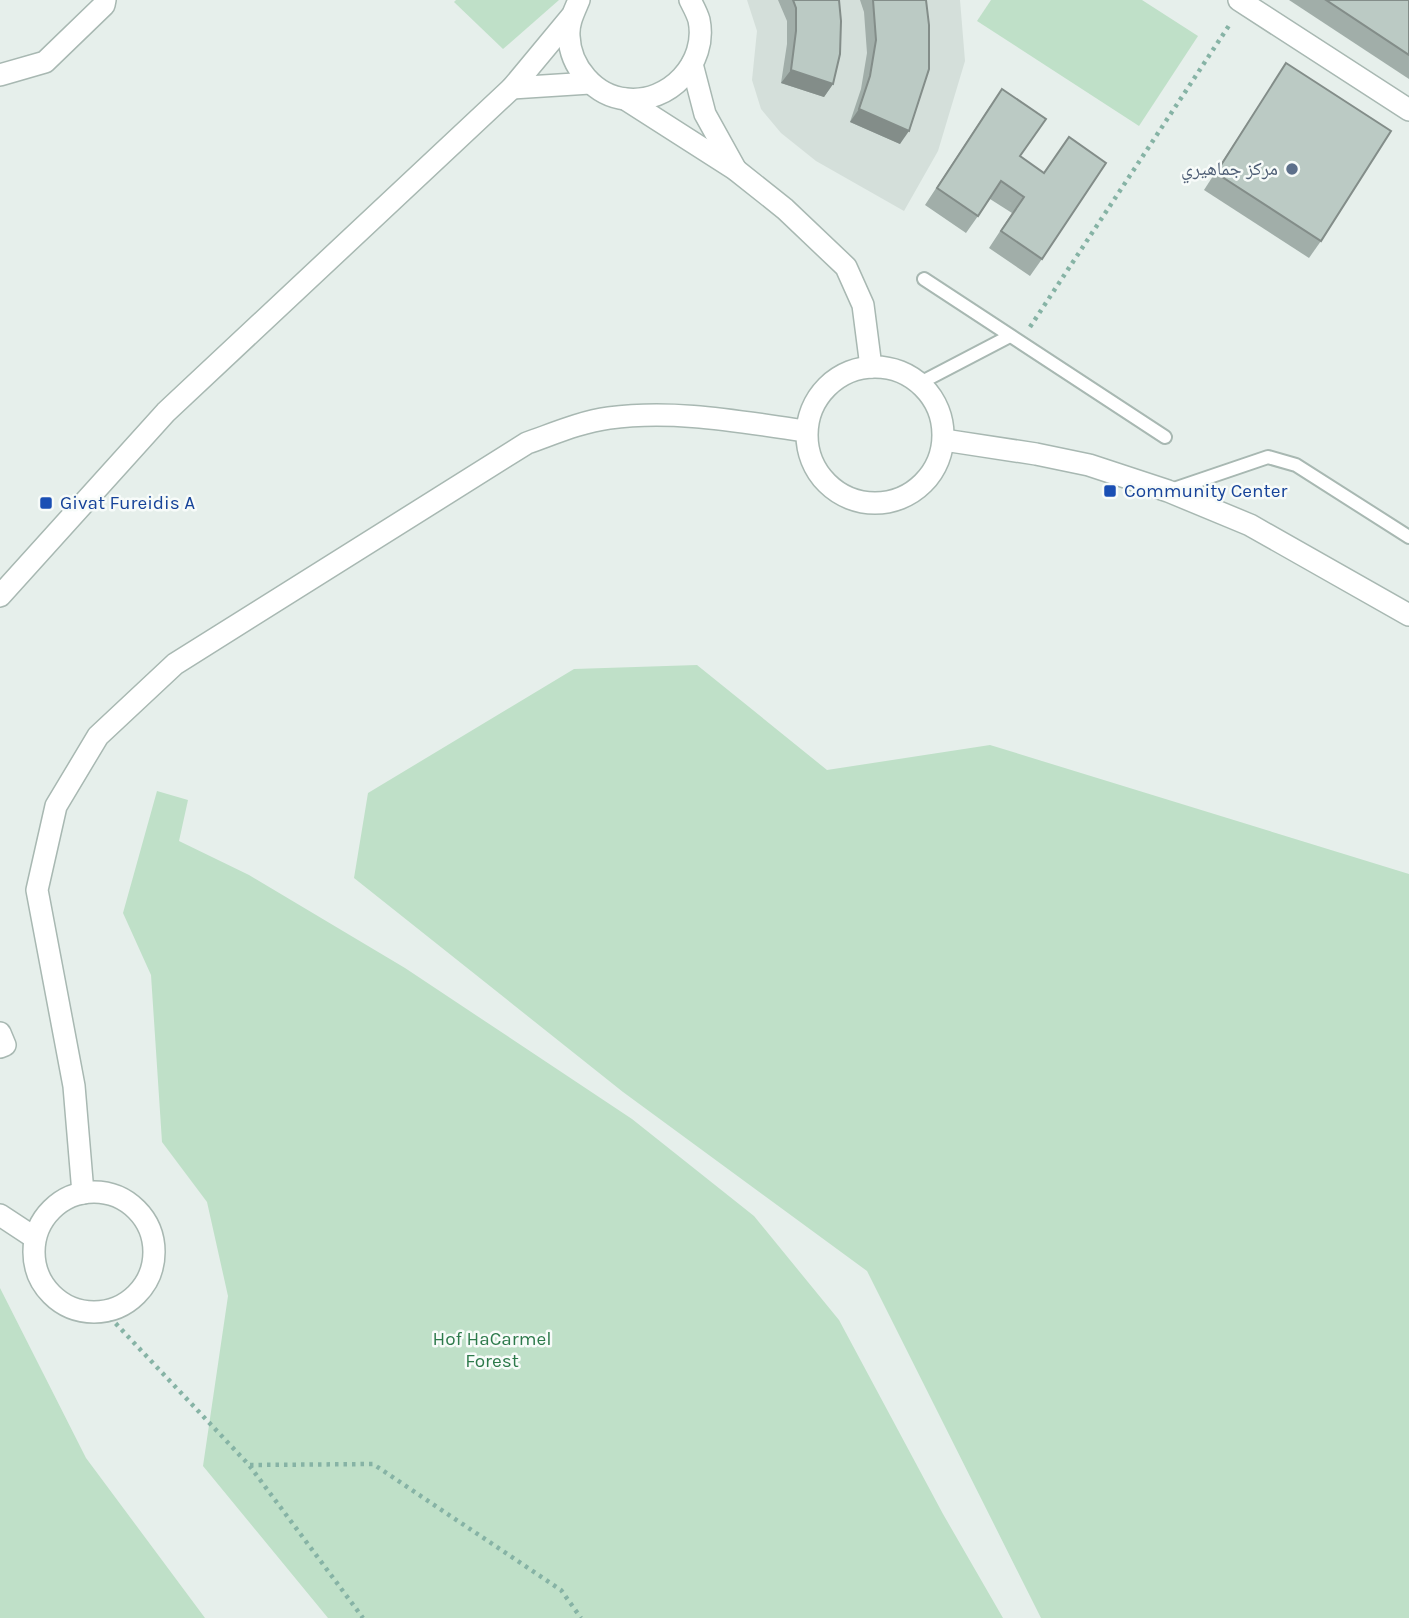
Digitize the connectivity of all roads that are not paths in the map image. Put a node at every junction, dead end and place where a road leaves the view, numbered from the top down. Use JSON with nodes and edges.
{"nodes":[{"id":1,"x":105,"y":0,"type":"edge"},
{"id":2,"x":690,"y":0,"type":"edge"},
{"id":3,"x":1241,"y":1,"type":"edge"},
{"id":4,"x":575,"y":9,"type":"edge"},
{"id":5,"x":692,"y":64,"type":"junction"},
{"id":6,"x":0,"y":75,"type":"edge"},
{"id":7,"x":590,"y":83,"type":"junction"},
{"id":8,"x":512,"y":88,"type":"junction"},
{"id":9,"x":625,"y":99,"type":"junction"},
{"id":10,"x":1409,"y":110,"type":"edge"},
{"id":11,"x":736,"y":170,"type":"junction"},
{"id":12,"x":924,"y":279,"type":"dead end"},
{"id":13,"x":1015,"y":339,"type":"junction"},
{"id":14,"x":871,"y":367,"type":"junction"},
{"id":15,"x":920,"y":383,"type":"junction"},
{"id":16,"x":806,"y":431,"type":"junction"},
{"id":17,"x":1165,"y":437,"type":"dead end"},
{"id":18,"x":944,"y":440,"type":"junction"},
{"id":19,"x":1168,"y":491,"type":"junction"},
{"id":20,"x":1409,"y":537,"type":"edge"},
{"id":21,"x":0,"y":596,"type":"edge"},
{"id":22,"x":1409,"y":615,"type":"edge"},
{"id":23,"x":0,"y":1033,"type":"edge"},
{"id":24,"x":0,"y":1047,"type":"edge"},
{"id":25,"x":83,"y":1193,"type":"junction"},
{"id":26,"x":0,"y":1215,"type":"edge"},
{"id":27,"x":35,"y":1238,"type":"junction"}],
"edges":[{"from":1,"to":6,"type":"street"},
{"from":2,"to":5,"type":"street"},
{"from":3,"to":10,"type":"street"},
{"from":4,"to":7,"type":"street"},
{"from":4,"to":8,"type":"street"},
{"from":5,"to":9,"type":"street"},
{"from":5,"to":11,"type":"street"},
{"from":7,"to":8,"type":"street"},
{"from":7,"to":9,"type":"street"},
{"from":8,"to":21,"type":"street"},
{"from":9,"to":11,"type":"street"},
{"from":11,"to":14,"type":"street"},
{"from":12,"to":13,"type":"lane"},
{"from":13,"to":15,"type":"lane"},
{"from":13,"to":17,"type":"lane"},
{"from":14,"to":15,"type":"street"},
{"from":14,"to":16,"type":"street"},
{"from":15,"to":18,"type":"street"},
{"from":16,"to":18,"type":"street"},
{"from":16,"to":25,"type":"street"},
{"from":18,"to":19,"type":"street"},
{"from":19,"to":20,"type":"lane"},
{"from":19,"to":22,"type":"street"},
{"from":23,"to":24,"type":"street"},
{"from":25,"to":27,"type":"street"},
{"from":25,"to":27,"type":"street"},
{"from":26,"to":27,"type":"street"}]}
